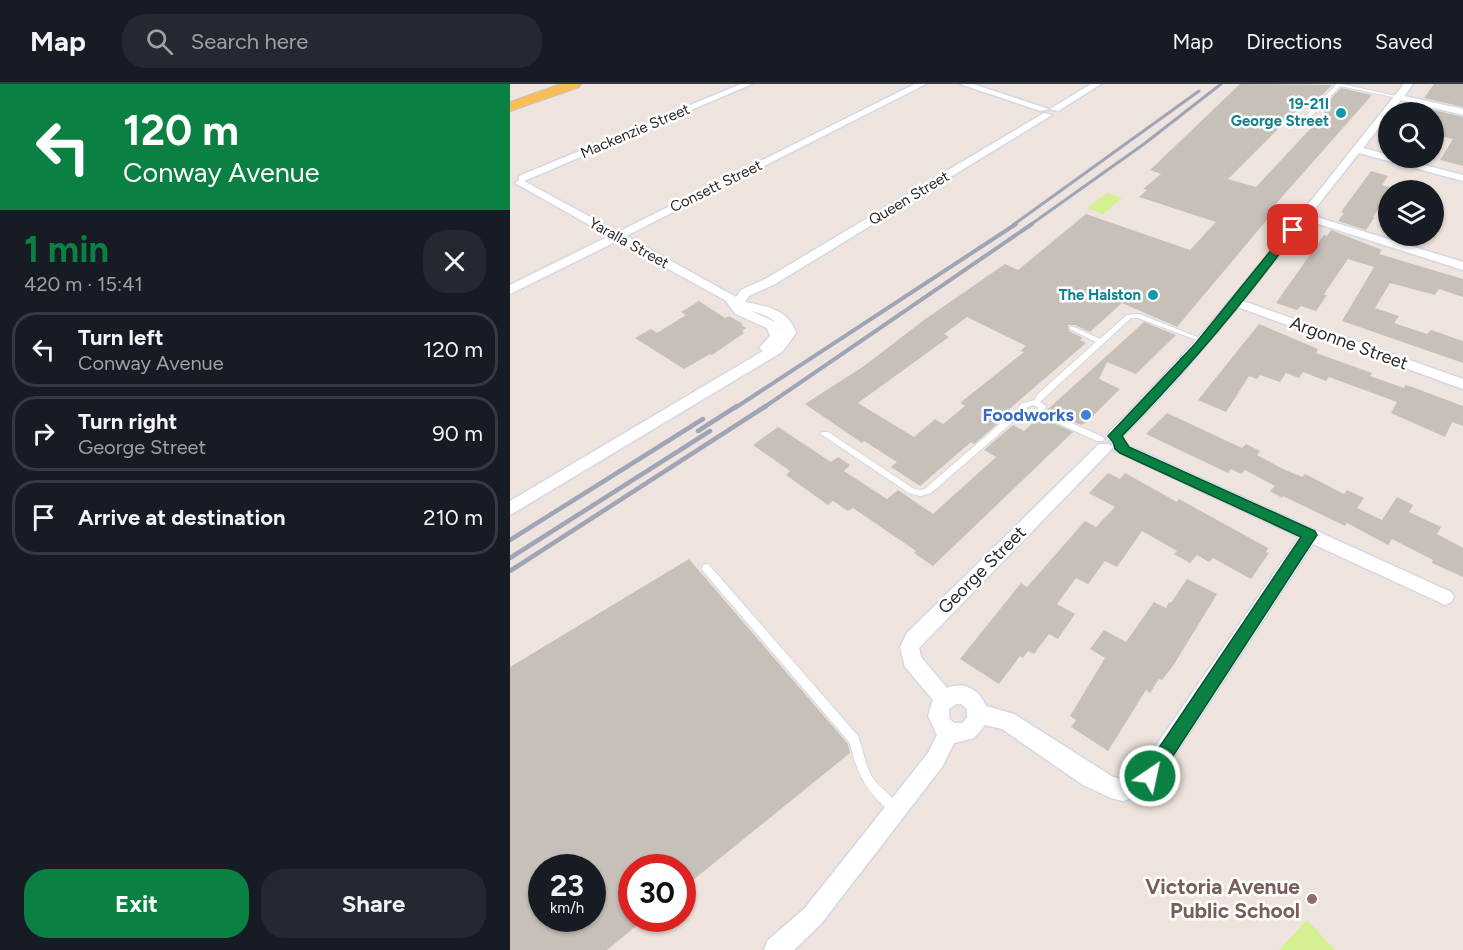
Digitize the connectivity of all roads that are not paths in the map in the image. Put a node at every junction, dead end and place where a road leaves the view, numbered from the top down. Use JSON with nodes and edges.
{"nodes":[{"id":1,"x":574,"y":84,"type":"edge"},
{"id":2,"x":748,"y":84,"type":"edge"},
{"id":3,"x":922,"y":84,"type":"edge"},
{"id":4,"x":964,"y":84,"type":"edge"},
{"id":5,"x":1096,"y":84,"type":"edge"},
{"id":6,"x":1338,"y":84,"type":"edge"},
{"id":7,"x":1409,"y":84,"type":"edge"},
{"id":8,"x":1398,"y":97,"type":"junction"},
{"id":9,"x":510,"y":107,"type":"edge"},
{"id":10,"x":1049,"y":111,"type":"junction"},
{"id":11,"x":1463,"y":112,"type":"edge"},
{"id":12,"x":1305,"y":120,"type":"dead end"},
{"id":13,"x":1357,"y":150,"type":"junction"},
{"id":14,"x":1463,"y":178,"type":"edge"},
{"id":15,"x":516,"y":181,"type":"edge"},
{"id":16,"x":1303,"y":216,"type":"junction"},
{"id":17,"x":616,"y":236,"type":"junction"},
{"id":18,"x":1463,"y":266,"type":"edge"},
{"id":19,"x":510,"y":290,"type":"edge"},
{"id":20,"x":1235,"y":302,"type":"junction"},
{"id":21,"x":737,"y":304,"type":"junction"},
{"id":22,"x":1072,"y":328,"type":"dead end"},
{"id":23,"x":1100,"y":340,"type":"junction"},
{"id":24,"x":1204,"y":341,"type":"junction"},
{"id":25,"x":1463,"y":384,"type":"edge"},
{"id":26,"x":1037,"y":402,"type":"junction"},
{"id":27,"x":1024,"y":412,"type":"junction"},
{"id":28,"x":1042,"y":413,"type":"junction"},
{"id":29,"x":825,"y":434,"type":"dead end"},
{"id":30,"x":1109,"y":442,"type":"junction"},
{"id":31,"x":510,"y":509,"type":"edge"},
{"id":32,"x":1310,"y":535,"type":"junction"},
{"id":33,"x":706,"y":568,"type":"dead end"},
{"id":34,"x":1444,"y":597,"type":"dead end"},
{"id":35,"x":945,"y":700,"type":"junction"},
{"id":36,"x":979,"y":714,"type":"junction"},
{"id":37,"x":949,"y":732,"type":"junction"},
{"id":38,"x":896,"y":809,"type":"junction"},
{"id":39,"x":776,"y":950,"type":"edge"}],
"edges":[{"from":1,"to":9,"type":"main road"},
{"from":2,"to":15,"type":"street","name":"Mackenzie Street"},
{"from":3,"to":17,"type":"street","name":"Consett Street"},
{"from":4,"to":10,"type":"street"},
{"from":5,"to":10,"type":"street","name":"Queen Street"},
{"from":6,"to":8,"type":"lane"},
{"from":6,"to":12,"type":"lane"},
{"from":7,"to":8,"type":"street","name":"George Street"},
{"from":8,"to":11,"type":"street"},
{"from":8,"to":13,"type":"street","name":"George Street"},
{"from":10,"to":21,"type":"street","name":"Queen Street"},
{"from":13,"to":14,"type":"street"},
{"from":13,"to":16,"type":"street","name":"George Street"},
{"from":15,"to":17,"type":"street","name":"Yaralla Street"},
{"from":16,"to":18,"type":"street"},
{"from":16,"to":20,"type":"street","name":"George Street"},
{"from":17,"to":19,"type":"street","name":"Consett Street"},
{"from":17,"to":21,"type":"street","name":"Yaralla Street"},
{"from":20,"to":24,"type":"street","name":"George Street"},
{"from":20,"to":25,"type":"street","name":"Argonne Street"},
{"from":21,"to":31,"type":"street"},
{"from":22,"to":23,"type":"lane"},
{"from":23,"to":24,"type":"lane"},
{"from":23,"to":26,"type":"lane"},
{"from":24,"to":30,"type":"street","name":"George Street"},
{"from":26,"to":27,"type":"lane"},
{"from":26,"to":28,"type":"lane"},
{"from":27,"to":28,"type":"lane"},
{"from":27,"to":29,"type":"lane"},
{"from":28,"to":30,"type":"lane"},
{"from":30,"to":32,"type":"street"},
{"from":30,"to":35,"type":"street","name":"George Street"},
{"from":32,"to":34,"type":"street"},
{"from":32,"to":36,"type":"street"},
{"from":33,"to":38,"type":"lane"},
{"from":35,"to":36,"type":"street"},
{"from":35,"to":37,"type":"street"},
{"from":36,"to":37,"type":"street"},
{"from":37,"to":38,"type":"street"},
{"from":38,"to":39,"type":"street"}]}
